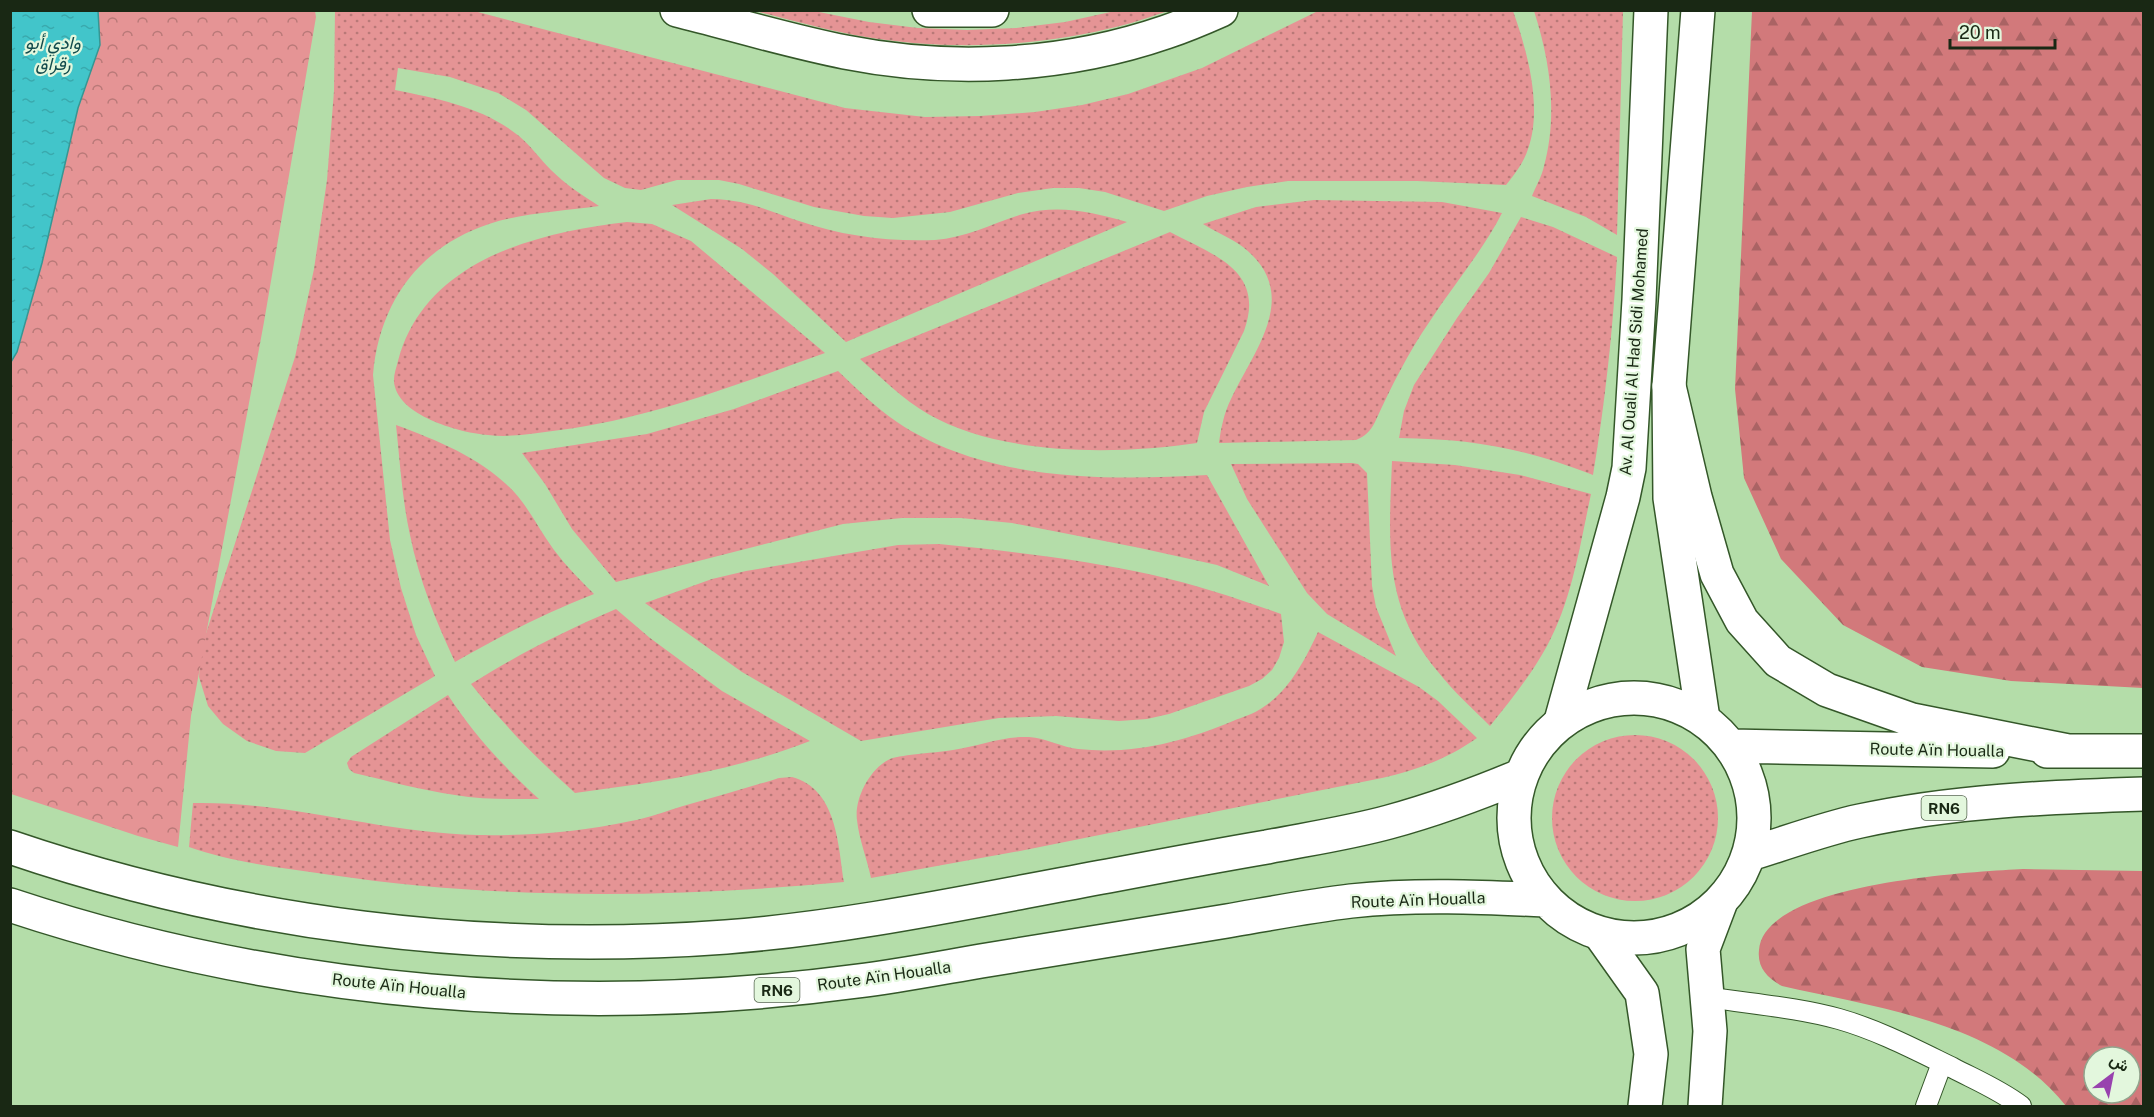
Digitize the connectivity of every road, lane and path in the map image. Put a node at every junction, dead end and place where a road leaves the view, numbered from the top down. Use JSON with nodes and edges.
{"nodes":[{"id":1,"x":677,"y":10,"type":"edge"},
{"id":2,"x":929,"y":10,"type":"edge"},
{"id":3,"x":992,"y":10,"type":"edge"},
{"id":4,"x":1221,"y":10,"type":"edge"},
{"id":5,"x":1652,"y":10,"type":"edge"},
{"id":6,"x":1698,"y":10,"type":"edge"},
{"id":7,"x":1670,"y":386,"type":"junction"},
{"id":8,"x":1703,"y":719,"type":"junction"},
{"id":9,"x":1561,"y":721,"type":"junction"},
{"id":10,"x":1731,"y":746,"type":"junction"},
{"id":11,"x":2068,"y":751,"type":"junction"},
{"id":12,"x":2144,"y":752,"type":"edge"},
{"id":13,"x":1520,"y":777,"type":"junction"},
{"id":14,"x":2144,"y":794,"type":"edge"},
{"id":15,"x":10,"y":847,"type":"edge"},
{"id":16,"x":1750,"y":854,"type":"junction"},
{"id":17,"x":1545,"y":900,"type":"junction"},
{"id":18,"x":1720,"y":904,"type":"junction"},
{"id":19,"x":10,"y":905,"type":"edge"},
{"id":20,"x":1600,"y":934,"type":"junction"},
{"id":21,"x":1707,"y":997,"type":"junction"},
{"id":22,"x":1942,"y":1063,"type":"junction"},
{"id":23,"x":1645,"y":1107,"type":"edge"},
{"id":24,"x":1705,"y":1107,"type":"edge"},
{"id":25,"x":1926,"y":1107,"type":"edge"},
{"id":26,"x":2021,"y":1107,"type":"edge"}],
"edges":[{"from":1,"to":4,"type":"main road"},
{"from":2,"to":3,"type":"main road"},
{"from":5,"to":9,"type":"main road","name":"Av. Al Ouali Al Had Sidi Mohamed"},
{"from":6,"to":7,"type":"main road"},
{"from":7,"to":8,"type":"main road"},
{"from":7,"to":11,"type":"main road"},
{"from":8,"to":9,"type":"main road"},
{"from":8,"to":10,"type":"main road"},
{"from":9,"to":13,"type":"main road"},
{"from":10,"to":11,"type":"main road","name":"Route Aïn Houalla"},
{"from":10,"to":16,"type":"main road"},
{"from":11,"to":12,"type":"main road","name":"Route Aïn Houalla"},
{"from":13,"to":15,"type":"main road"},
{"from":13,"to":17,"type":"main road"},
{"from":14,"to":16,"type":"main road","number":"RN6"},
{"from":16,"to":18,"type":"main road"},
{"from":17,"to":19,"type":"main road","name":"Route Aïn Houalla","number":"RN6"},
{"from":17,"to":20,"type":"main road"},
{"from":18,"to":20,"type":"main road"},
{"from":18,"to":21,"type":"main road"},
{"from":20,"to":23,"type":"main road"},
{"from":21,"to":22,"type":"lane"},
{"from":21,"to":24,"type":"main road"},
{"from":22,"to":25,"type":"lane"},
{"from":22,"to":26,"type":"lane"}]}
